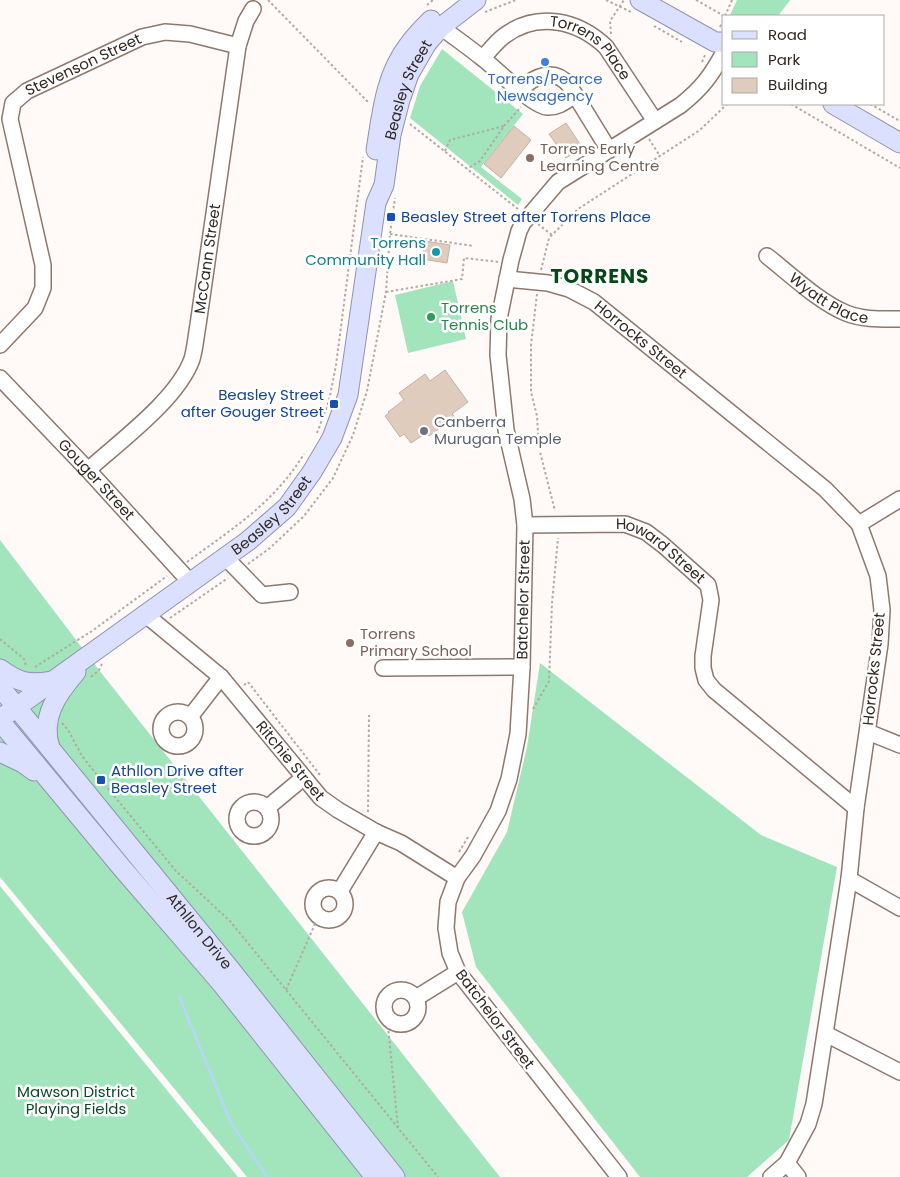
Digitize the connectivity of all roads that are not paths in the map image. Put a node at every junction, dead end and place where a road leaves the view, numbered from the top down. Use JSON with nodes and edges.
{"nodes":[{"id":1,"x":455,"y":0,"type":"edge"},
{"id":2,"x":640,"y":0,"type":"edge"},
{"id":3,"x":667,"y":0,"type":"edge"},
{"id":4,"x":479,"y":7,"type":"edge"},
{"id":5,"x":253,"y":9,"type":"dead end"},
{"id":6,"x":431,"y":19,"type":"junction"},
{"id":7,"x":722,"y":34,"type":"edge"},
{"id":8,"x":722,"y":42,"type":"edge"},
{"id":9,"x":238,"y":46,"type":"junction"},
{"id":10,"x":722,"y":56,"type":"edge"},
{"id":11,"x":483,"y":58,"type":"junction"},
{"id":12,"x":525,"y":94,"type":"junction"},
{"id":13,"x":575,"y":95,"type":"junction"},
{"id":14,"x":835,"y":105,"type":"edge"},
{"id":15,"x":648,"y":125,"type":"junction"},
{"id":16,"x":900,"y":143,"type":"edge"},
{"id":17,"x":609,"y":150,"type":"junction"},
{"id":18,"x":767,"y":256,"type":"dead end"},
{"id":19,"x":508,"y":279,"type":"junction"},
{"id":20,"x":900,"y":319,"type":"edge"},
{"id":21,"x":0,"y":344,"type":"edge"},
{"id":22,"x":0,"y":378,"type":"edge"},
{"id":23,"x":88,"y":470,"type":"junction"},
{"id":24,"x":900,"y":499,"type":"edge"},
{"id":25,"x":859,"y":524,"type":"junction"},
{"id":26,"x":525,"y":525,"type":"junction"},
{"id":27,"x":232,"y":564,"type":"junction"},
{"id":28,"x":191,"y":582,"type":"junction"},
{"id":29,"x":290,"y":592,"type":"dead end"},
{"id":30,"x":157,"y":620,"type":"junction"},
{"id":31,"x":98,"y":657,"type":"junction"},
{"id":32,"x":522,"y":667,"type":"junction"},
{"id":33,"x":383,"y":668,"type":"dead end"},
{"id":34,"x":0,"y":669,"type":"edge"},
{"id":35,"x":221,"y":677,"type":"junction"},
{"id":36,"x":54,"y":681,"type":"junction"},
{"id":37,"x":0,"y":687,"type":"edge"},
{"id":38,"x":16,"y":707,"type":"junction"},
{"id":39,"x":190,"y":717,"type":"dead end"},
{"id":40,"x":0,"y":720,"type":"edge"},
{"id":41,"x":868,"y":732,"type":"junction"},
{"id":42,"x":900,"y":745,"type":"edge"},
{"id":43,"x":50,"y":748,"type":"junction"},
{"id":44,"x":0,"y":752,"type":"edge"},
{"id":45,"x":304,"y":778,"type":"junction"},
{"id":46,"x":56,"y":790,"type":"junction"},
{"id":47,"x":267,"y":808,"type":"dead end"},
{"id":48,"x":856,"y":808,"type":"junction"},
{"id":49,"x":376,"y":832,"type":"junction"},
{"id":50,"x":457,"y":878,"type":"junction"},
{"id":51,"x":850,"y":879,"type":"junction"},
{"id":52,"x":340,"y":891,"type":"junction"},
{"id":53,"x":900,"y":908,"type":"edge"},
{"id":54,"x":458,"y":972,"type":"junction"},
{"id":55,"x":416,"y":998,"type":"junction"},
{"id":56,"x":826,"y":1034,"type":"junction"},
{"id":57,"x":900,"y":1072,"type":"edge"},
{"id":58,"x":787,"y":1163,"type":"junction"},
{"id":59,"x":376,"y":1177,"type":"edge"},
{"id":60,"x":395,"y":1177,"type":"edge"},
{"id":61,"x":619,"y":1177,"type":"edge"},
{"id":62,"x":771,"y":1177,"type":"edge"},
{"id":63,"x":798,"y":1177,"type":"edge"}],
"edges":[{"from":1,"to":6,"type":"main road","name":"Beasley Street"},
{"from":2,"to":8,"type":"main road"},
{"from":3,"to":7,"type":"main road"},
{"from":4,"to":6,"type":"main road","name":"Beasley Street"},
{"from":5,"to":9,"type":"street","name":"McCann Street"},
{"from":6,"to":11,"type":"street"},
{"from":6,"to":27,"type":"main road","name":"Beasley Street"},
{"from":9,"to":21,"type":"street","name":"Stevenson Street"},
{"from":9,"to":23,"type":"street","name":"McCann Street"},
{"from":10,"to":15,"type":"street","name":"Batchelor Street"},
{"from":11,"to":12,"type":"street"},
{"from":11,"to":15,"type":"street","name":"Torrens Place"},
{"from":12,"to":13,"type":"street"},
{"from":12,"to":13,"type":"street"},
{"from":13,"to":17,"type":"street"},
{"from":14,"to":16,"type":"main road"},
{"from":15,"to":17,"type":"street","name":"Batchelor Street"},
{"from":17,"to":19,"type":"street","name":"Batchelor Street"},
{"from":18,"to":20,"type":"street","name":"Wyatt Place"},
{"from":19,"to":25,"type":"street","name":"Horrocks Street"},
{"from":19,"to":26,"type":"street","name":"Batchelor Street"},
{"from":22,"to":23,"type":"street","name":"Gouger Street"},
{"from":23,"to":28,"type":"street","name":"Gouger Street"},
{"from":24,"to":25,"type":"street"},
{"from":25,"to":41,"type":"street","name":"Horrocks Street"},
{"from":26,"to":32,"type":"street","name":"Batchelor Street"},
{"from":26,"to":48,"type":"street","name":"Howard Street"},
{"from":27,"to":28,"type":"main road","name":"Beasley Street"},
{"from":27,"to":29,"type":"street"},
{"from":28,"to":30,"type":"main road","name":"Beasley Street"},
{"from":30,"to":31,"type":"main road","name":"Beasley Street"},
{"from":30,"to":35,"type":"street","name":"Ritchie Street"},
{"from":31,"to":36,"type":"main road","name":"Beasley Street"},
{"from":31,"to":43,"type":"main road"},
{"from":32,"to":33,"type":"street"},
{"from":32,"to":50,"type":"street","name":"Batchelor Street"},
{"from":34,"to":36,"type":"main road"},
{"from":35,"to":39,"type":"street"},
{"from":35,"to":45,"type":"street","name":"Ritchie Street"},
{"from":36,"to":38,"type":"main road","name":"Beasley Street"},
{"from":37,"to":38,"type":"main road","name":"Athllon Drive"},
{"from":38,"to":40,"type":"main road","name":"Beasley Street"},
{"from":38,"to":43,"type":"main road","name":"Athllon Drive"},
{"from":40,"to":46,"type":"main road","name":"Athllon Drive"},
{"from":41,"to":42,"type":"street"},
{"from":41,"to":48,"type":"street","name":"Horrocks Street"},
{"from":43,"to":60,"type":"main road","name":"Athllon Drive"},
{"from":44,"to":46,"type":"main road"},
{"from":45,"to":47,"type":"street"},
{"from":45,"to":49,"type":"street","name":"Ritchie Street"},
{"from":46,"to":59,"type":"main road","name":"Athllon Drive"},
{"from":48,"to":51,"type":"street","name":"Horrocks Street"},
{"from":49,"to":50,"type":"street","name":"Ritchie Street"},
{"from":49,"to":52,"type":"street"},
{"from":50,"to":54,"type":"street","name":"Batchelor Street"},
{"from":51,"to":53,"type":"street"},
{"from":51,"to":56,"type":"street","name":"Horrocks Street"},
{"from":52,"to":52,"type":"street"},
{"from":54,"to":55,"type":"street"},
{"from":54,"to":61,"type":"street","name":"Batchelor Street"},
{"from":55,"to":55,"type":"street"},
{"from":56,"to":57,"type":"street"},
{"from":56,"to":58,"type":"street","name":"Horrocks Street"},
{"from":58,"to":62,"type":"street","name":"Horrocks Street"},
{"from":58,"to":63,"type":"street"}]}
